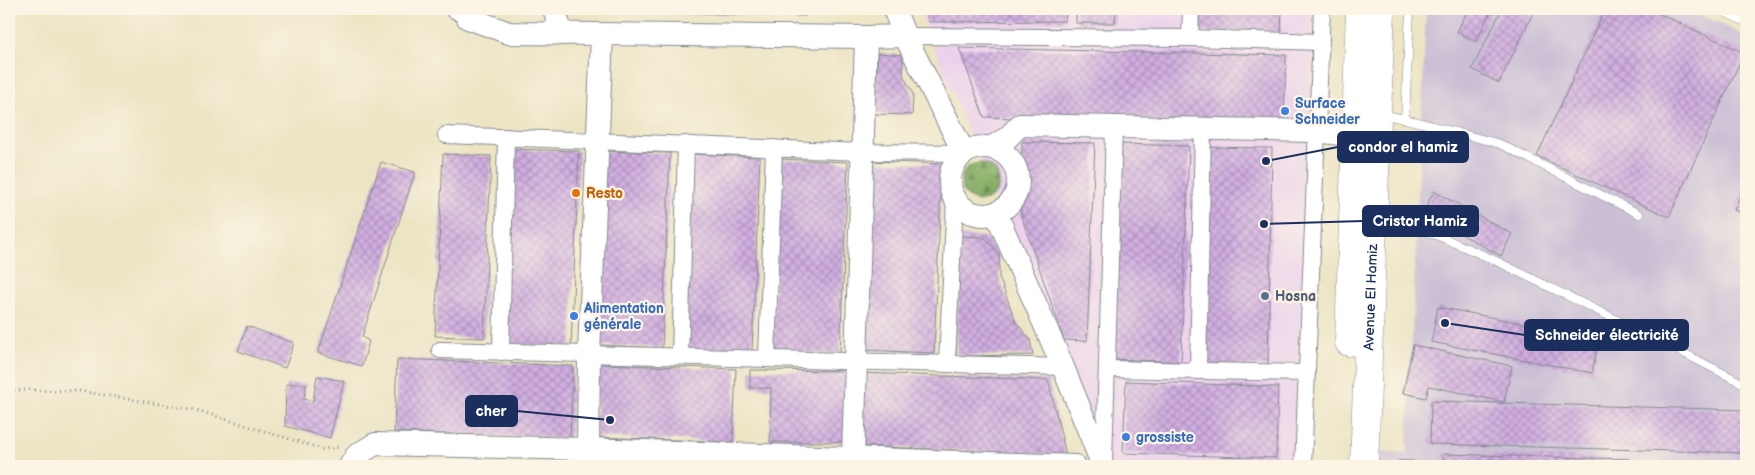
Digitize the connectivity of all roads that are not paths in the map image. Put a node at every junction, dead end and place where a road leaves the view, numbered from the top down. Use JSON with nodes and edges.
{"nodes":[{"id":1,"x":554,"y":9,"type":"edge"},
{"id":2,"x":894,"y":9,"type":"edge"},
{"id":3,"x":1191,"y":9,"type":"edge"},
{"id":4,"x":1322,"y":9,"type":"edge"},
{"id":5,"x":1360,"y":9,"type":"edge"},
{"id":6,"x":1381,"y":9,"type":"edge"},
{"id":7,"x":1410,"y":9,"type":"edge"},
{"id":8,"x":1718,"y":9,"type":"edge"},
{"id":9,"x":465,"y":12,"type":"edge"},
{"id":10,"x":1746,"y":22,"type":"edge"},
{"id":11,"x":562,"y":34,"type":"junction"},
{"id":12,"x":602,"y":35,"type":"junction"},
{"id":13,"x":905,"y":36,"type":"junction"},
{"id":14,"x":866,"y":37,"type":"junction"},
{"id":15,"x":1190,"y":38,"type":"junction"},
{"id":16,"x":1321,"y":42,"type":"junction"},
{"id":17,"x":1377,"y":113,"type":"junction"},
{"id":18,"x":1405,"y":119,"type":"junction"},
{"id":19,"x":1114,"y":127,"type":"junction"},
{"id":20,"x":1203,"y":128,"type":"junction"},
{"id":21,"x":1317,"y":131,"type":"junction"},
{"id":22,"x":446,"y":135,"type":"dead end"},
{"id":23,"x":1356,"y":136,"type":"junction"},
{"id":24,"x":506,"y":137,"type":"junction"},
{"id":25,"x":598,"y":141,"type":"junction"},
{"id":26,"x":686,"y":144,"type":"junction"},
{"id":27,"x":992,"y":147,"type":"junction"},
{"id":28,"x":774,"y":148,"type":"junction"},
{"id":29,"x":863,"y":152,"type":"junction"},
{"id":30,"x":964,"y":152,"type":"junction"},
{"id":31,"x":955,"y":199,"type":"junction"},
{"id":32,"x":996,"y":213,"type":"junction"},
{"id":33,"x":1373,"y":213,"type":"junction"},
{"id":34,"x":1639,"y":214,"type":"dead end"},
{"id":35,"x":440,"y":350,"type":"dead end"},
{"id":36,"x":501,"y":352,"type":"junction"},
{"id":37,"x":589,"y":354,"type":"junction"},
{"id":38,"x":680,"y":356,"type":"junction"},
{"id":39,"x":767,"y":359,"type":"junction"},
{"id":40,"x":855,"y":361,"type":"junction"},
{"id":41,"x":947,"y":364,"type":"junction"},
{"id":42,"x":1063,"y":367,"type":"junction"},
{"id":43,"x":1107,"y":369,"type":"junction"},
{"id":44,"x":1198,"y":370,"type":"junction"},
{"id":45,"x":1307,"y":373,"type":"junction"},
{"id":46,"x":1746,"y":385,"type":"edge"},
{"id":47,"x":588,"y":449,"type":"junction"},
{"id":48,"x":853,"y":458,"type":"junction"},
{"id":49,"x":353,"y":460,"type":"edge"},
{"id":50,"x":1075,"y":466,"type":"edge"},
{"id":51,"x":1104,"y":466,"type":"edge"},
{"id":52,"x":1303,"y":466,"type":"edge"},
{"id":53,"x":1345,"y":466,"type":"edge"},
{"id":54,"x":1364,"y":466,"type":"edge"}],
"edges":[{"from":1,"to":11,"type":"street"},
{"from":2,"to":13,"type":"street"},
{"from":3,"to":15,"type":"street"},
{"from":4,"to":16,"type":"street"},
{"from":5,"to":23,"type":"highway"},
{"from":6,"to":17,"type":"highway","name":"Avenue El Hamiz"},
{"from":7,"to":18,"type":"lane"},
{"from":8,"to":10,"type":"lane"},
{"from":9,"to":11,"type":"street"},
{"from":11,"to":12,"type":"street"},
{"from":12,"to":14,"type":"street"},
{"from":12,"to":25,"type":"street"},
{"from":13,"to":14,"type":"street"},
{"from":13,"to":15,"type":"street"},
{"from":13,"to":30,"type":"street"},
{"from":14,"to":29,"type":"street"},
{"from":15,"to":16,"type":"street"},
{"from":16,"to":21,"type":"street"},
{"from":17,"to":18,"type":"lane"},
{"from":17,"to":33,"type":"highway","name":"Avenue El Hamiz"},
{"from":18,"to":34,"type":"lane"},
{"from":19,"to":20,"type":"street"},
{"from":19,"to":27,"type":"street"},
{"from":19,"to":43,"type":"street"},
{"from":20,"to":21,"type":"street"},
{"from":20,"to":44,"type":"street"},
{"from":21,"to":23,"type":"street"},
{"from":21,"to":45,"type":"street"},
{"from":22,"to":24,"type":"street"},
{"from":23,"to":53,"type":"highway"},
{"from":24,"to":25,"type":"street"},
{"from":24,"to":36,"type":"street"},
{"from":25,"to":26,"type":"street"},
{"from":25,"to":37,"type":"street"},
{"from":26,"to":28,"type":"street"},
{"from":26,"to":38,"type":"street"},
{"from":27,"to":30,"type":"street"},
{"from":27,"to":32,"type":"street"},
{"from":28,"to":29,"type":"street"},
{"from":28,"to":39,"type":"street"},
{"from":29,"to":30,"type":"street"},
{"from":29,"to":40,"type":"street"},
{"from":30,"to":31,"type":"street"},
{"from":31,"to":32,"type":"street"},
{"from":31,"to":41,"type":"street"},
{"from":32,"to":42,"type":"street"},
{"from":33,"to":46,"type":"lane"},
{"from":33,"to":54,"type":"highway","name":"Avenue El Hamiz"},
{"from":35,"to":36,"type":"street"},
{"from":36,"to":37,"type":"street"},
{"from":37,"to":38,"type":"street"},
{"from":37,"to":47,"type":"street"},
{"from":38,"to":39,"type":"street"},
{"from":39,"to":40,"type":"street"},
{"from":40,"to":41,"type":"street"},
{"from":40,"to":48,"type":"street"},
{"from":41,"to":42,"type":"street"},
{"from":42,"to":51,"type":"street"},
{"from":43,"to":44,"type":"street"},
{"from":43,"to":51,"type":"street"},
{"from":44,"to":45,"type":"street"},
{"from":45,"to":52,"type":"street"},
{"from":47,"to":48,"type":"street"},
{"from":47,"to":49,"type":"street"},
{"from":48,"to":50,"type":"street"}]}
